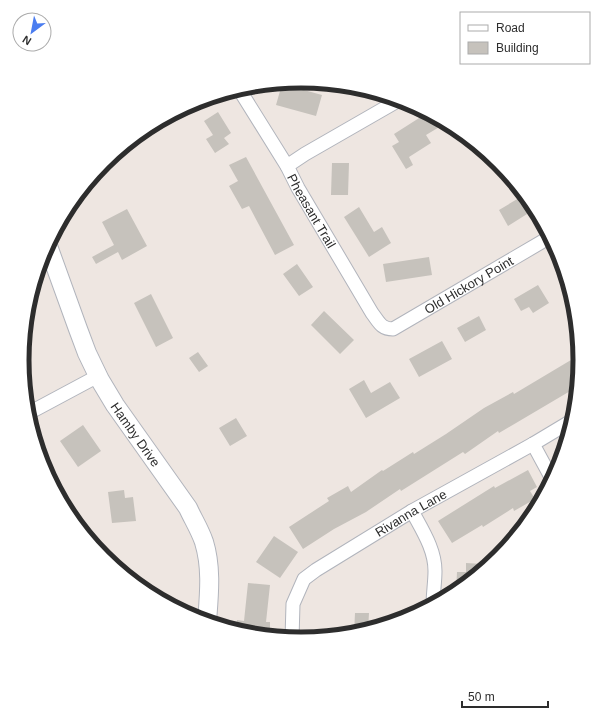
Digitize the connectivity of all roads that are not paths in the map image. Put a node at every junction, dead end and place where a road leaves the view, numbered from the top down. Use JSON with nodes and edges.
{"nodes":[{"id":1,"x":243,"y":95,"type":"edge"},
{"id":2,"x":392,"y":104,"type":"edge"},
{"id":3,"x":287,"y":166,"type":"junction"},
{"id":4,"x":545,"y":240,"type":"edge"},
{"id":5,"x":51,"y":254,"type":"edge"},
{"id":6,"x":387,"y":329,"type":"joint"},
{"id":7,"x":98,"y":376,"type":"junction"},
{"id":8,"x":33,"y":411,"type":"edge"},
{"id":9,"x":566,"y":424,"type":"edge"},
{"id":10,"x":533,"y":444,"type":"junction"},
{"id":11,"x":549,"y":473,"type":"edge"},
{"id":12,"x":412,"y":511,"type":"junction"},
{"id":13,"x":433,"y":598,"type":"edge"},
{"id":14,"x":207,"y":616,"type":"edge"},
{"id":15,"x":292,"y":632,"type":"edge"}],
"edges":[{"from":1,"to":3,"type":"street","name":"Pheasant Trail"},
{"from":2,"to":3,"type":"street"},
{"from":3,"to":6,"type":"street","name":"Pheasant Trail"},
{"from":4,"to":6,"type":"street","name":"Old Hickory Point"},
{"from":5,"to":7,"type":"street","name":"Hamby Drive"},
{"from":7,"to":8,"type":"street"},
{"from":7,"to":14,"type":"street","name":"Hamby Drive"},
{"from":9,"to":10,"type":"street","name":"Rivanna Lane"},
{"from":10,"to":11,"type":"street"},
{"from":10,"to":12,"type":"street","name":"Rivanna Lane"},
{"from":12,"to":13,"type":"street"},
{"from":12,"to":15,"type":"street","name":"Rivanna Lane"}]}
